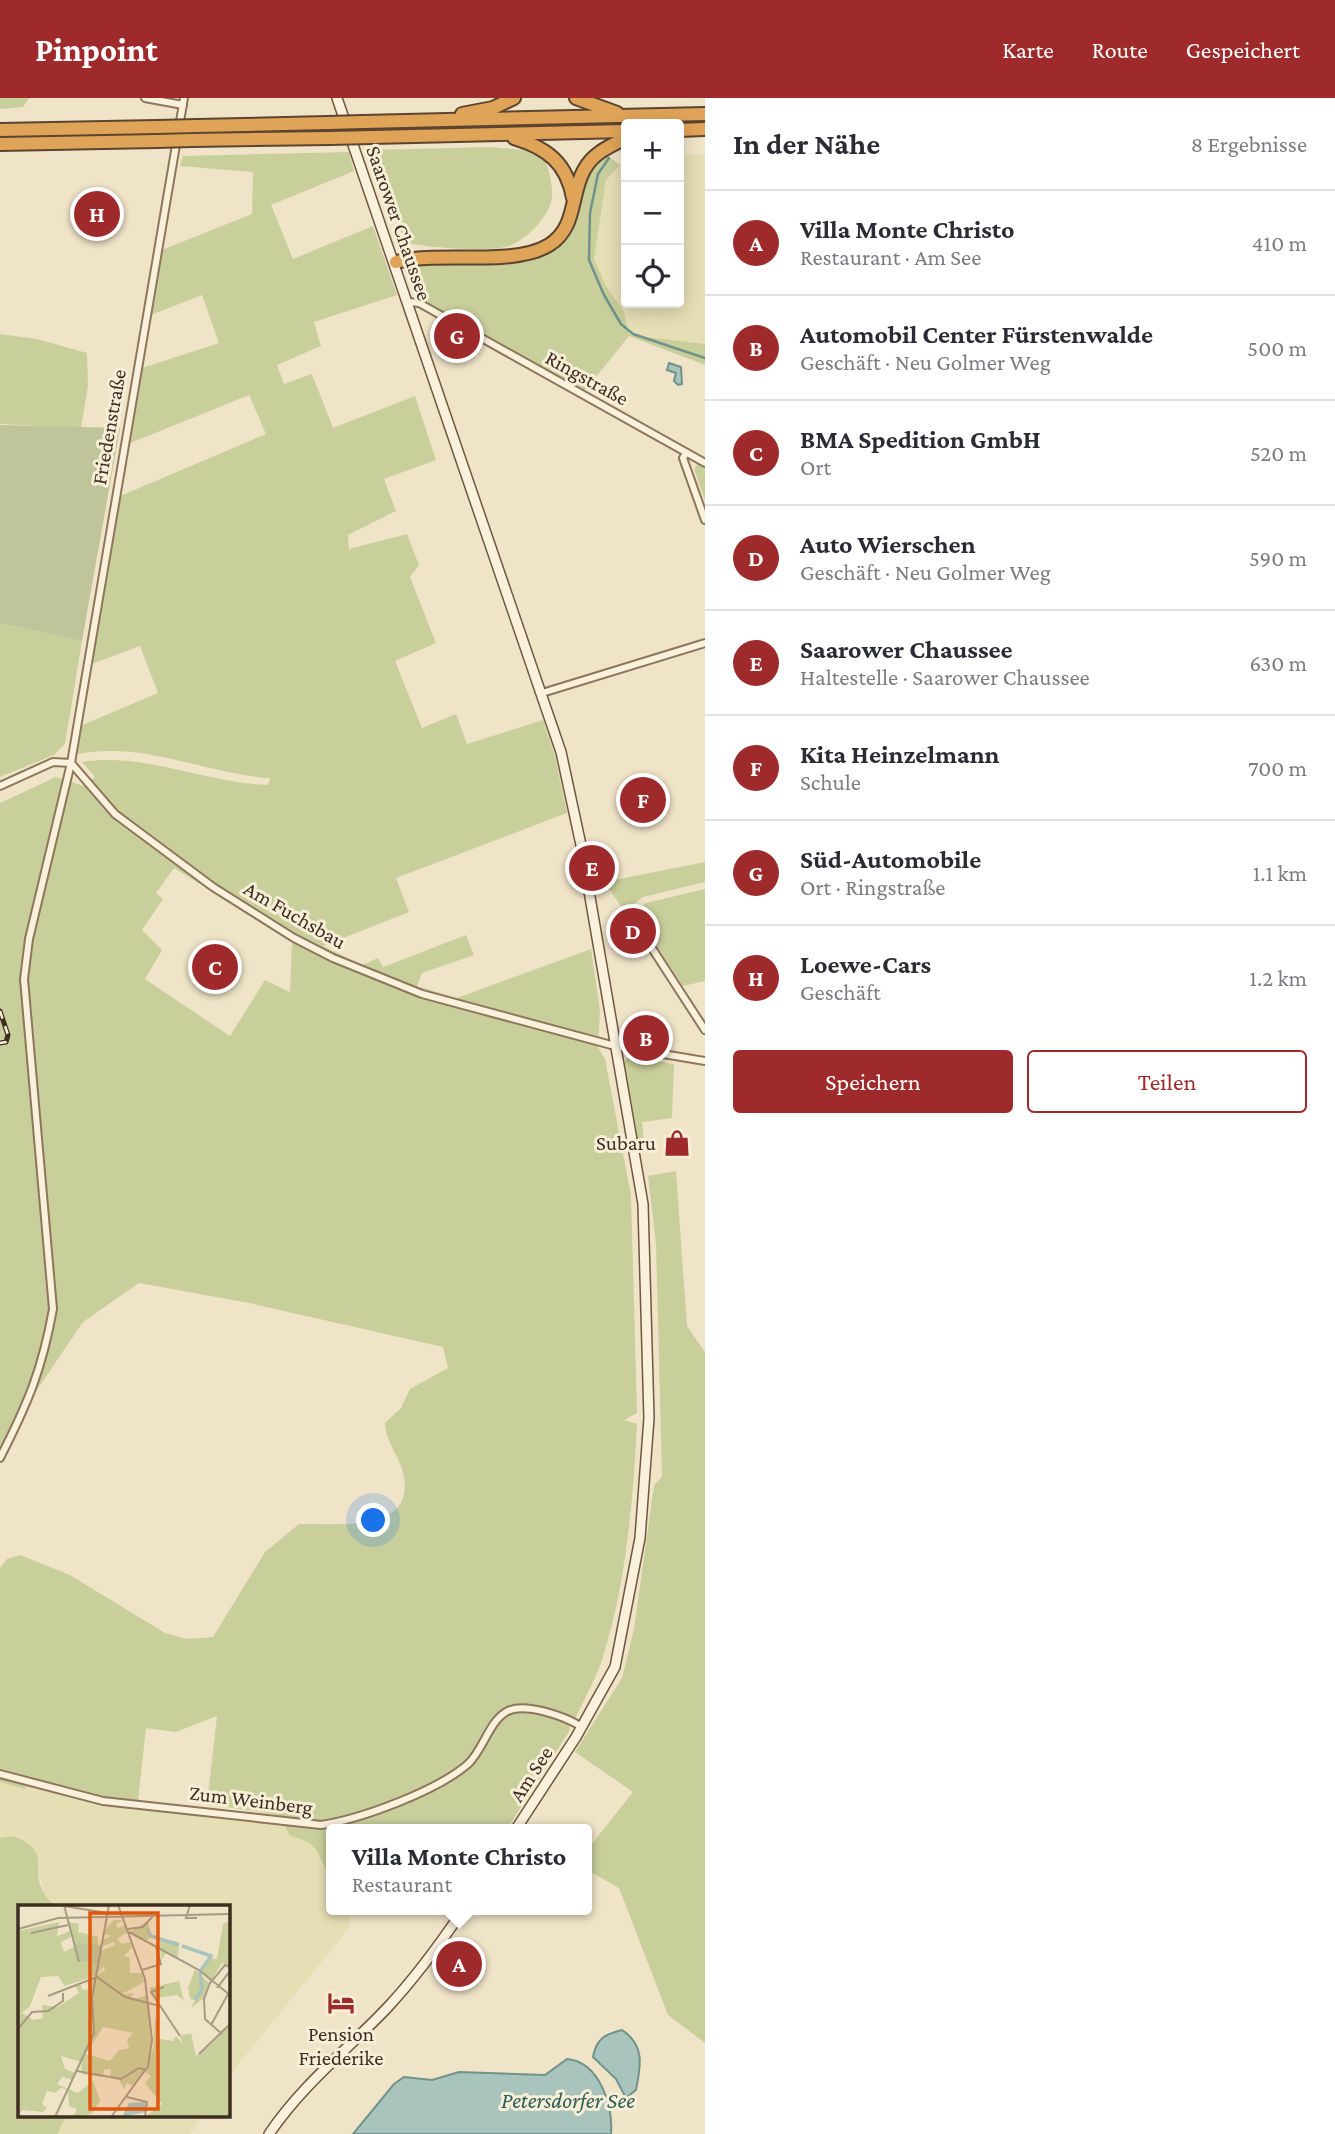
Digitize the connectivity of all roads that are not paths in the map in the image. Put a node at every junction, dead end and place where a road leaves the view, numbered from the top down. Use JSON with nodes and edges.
{"nodes":[{"id":1,"x":145,"y":98,"type":"edge"},
{"id":2,"x":337,"y":98,"type":"edge"},
{"id":3,"x":514,"y":98,"type":"edge"},
{"id":4,"x":576,"y":98,"type":"edge"},
{"id":5,"x":183,"y":101,"type":"edge"},
{"id":6,"x":705,"y":114,"type":"edge"},
{"id":7,"x":627,"y":116,"type":"junction"},
{"id":8,"x":431,"y":121,"type":"junction"},
{"id":9,"x":705,"y":129,"type":"edge"},
{"id":10,"x":0,"y":130,"type":"edge"},
{"id":11,"x":684,"y":130,"type":"edge"},
{"id":12,"x":621,"y":131,"type":"edge"},
{"id":13,"x":484,"y":135,"type":"junction"},
{"id":14,"x":621,"y":140,"type":"edge"},
{"id":15,"x":0,"y":144,"type":"edge"},
{"id":16,"x":574,"y":201,"type":"junction"},
{"id":17,"x":396,"y":262,"type":"junction"},
{"id":18,"x":408,"y":302,"type":"junction"},
{"id":19,"x":686,"y":453,"type":"junction"},
{"id":20,"x":705,"y":463,"type":"edge"},
{"id":21,"x":705,"y":520,"type":"edge"},
{"id":22,"x":705,"y":643,"type":"edge"},
{"id":23,"x":542,"y":693,"type":"junction"},
{"id":24,"x":71,"y":763,"type":"junction"},
{"id":25,"x":0,"y":786,"type":"edge"},
{"id":26,"x":633,"y":919,"type":"dead end"},
{"id":27,"x":705,"y":1030,"type":"edge"},
{"id":28,"x":615,"y":1046,"type":"junction"},
{"id":29,"x":705,"y":1060,"type":"edge"},
{"id":30,"x":0,"y":1458,"type":"edge"},
{"id":31,"x":582,"y":1727,"type":"junction"},
{"id":32,"x":0,"y":1774,"type":"edge"},
{"id":33,"x":326,"y":1824,"type":"edge"},
{"id":34,"x":329,"y":1824,"type":"edge"},
{"id":35,"x":519,"y":1824,"type":"edge"},
{"id":36,"x":459,"y":1915,"type":"edge"},
{"id":37,"x":269,"y":2134,"type":"edge"}],
"edges":[{"from":1,"to":5,"type":"street"},
{"from":2,"to":17,"type":"main road","name":"Saarower Chaussee"},
{"from":3,"to":8,"type":"highway"},
{"from":4,"to":7,"type":"highway"},
{"from":5,"to":24,"type":"street","name":"Friedenstraße"},
{"from":6,"to":7,"type":"highway"},
{"from":7,"to":8,"type":"highway"},
{"from":8,"to":10,"type":"highway","bridge":true},
{"from":9,"to":11,"type":"highway"},
{"from":12,"to":13,"type":"highway"},
{"from":13,"to":15,"type":"highway","bridge":true},
{"from":13,"to":16,"type":"highway"},
{"from":14,"to":16,"type":"highway"},
{"from":16,"to":17,"type":"highway"},
{"from":17,"to":18,"type":"main road","name":"Saarower Chaussee"},
{"from":18,"to":19,"type":"street","name":"Ringstraße"},
{"from":18,"to":23,"type":"main road","name":"Saarower Chaussee"},
{"from":19,"to":20,"type":"street","name":"Ringstraße"},
{"from":19,"to":21,"type":"street"},
{"from":22,"to":23,"type":"street"},
{"from":23,"to":28,"type":"main road","name":"Saarower Chaussee"},
{"from":24,"to":25,"type":"street"},
{"from":24,"to":28,"type":"street","name":"Am Fuchsbau"},
{"from":24,"to":30,"type":"street","name":"Friedenstraße"},
{"from":26,"to":27,"type":"street"},
{"from":28,"to":29,"type":"street","name":"Am Fuchsbau"},
{"from":28,"to":31,"type":"main road","name":"Saarower Chaussee"},
{"from":31,"to":34,"type":"street","name":"Zum Weinberg"},
{"from":31,"to":35,"type":"main road","name":"Am See"},
{"from":32,"to":33,"type":"street","name":"Zum Weinberg"},
{"from":36,"to":37,"type":"main road"}]}
